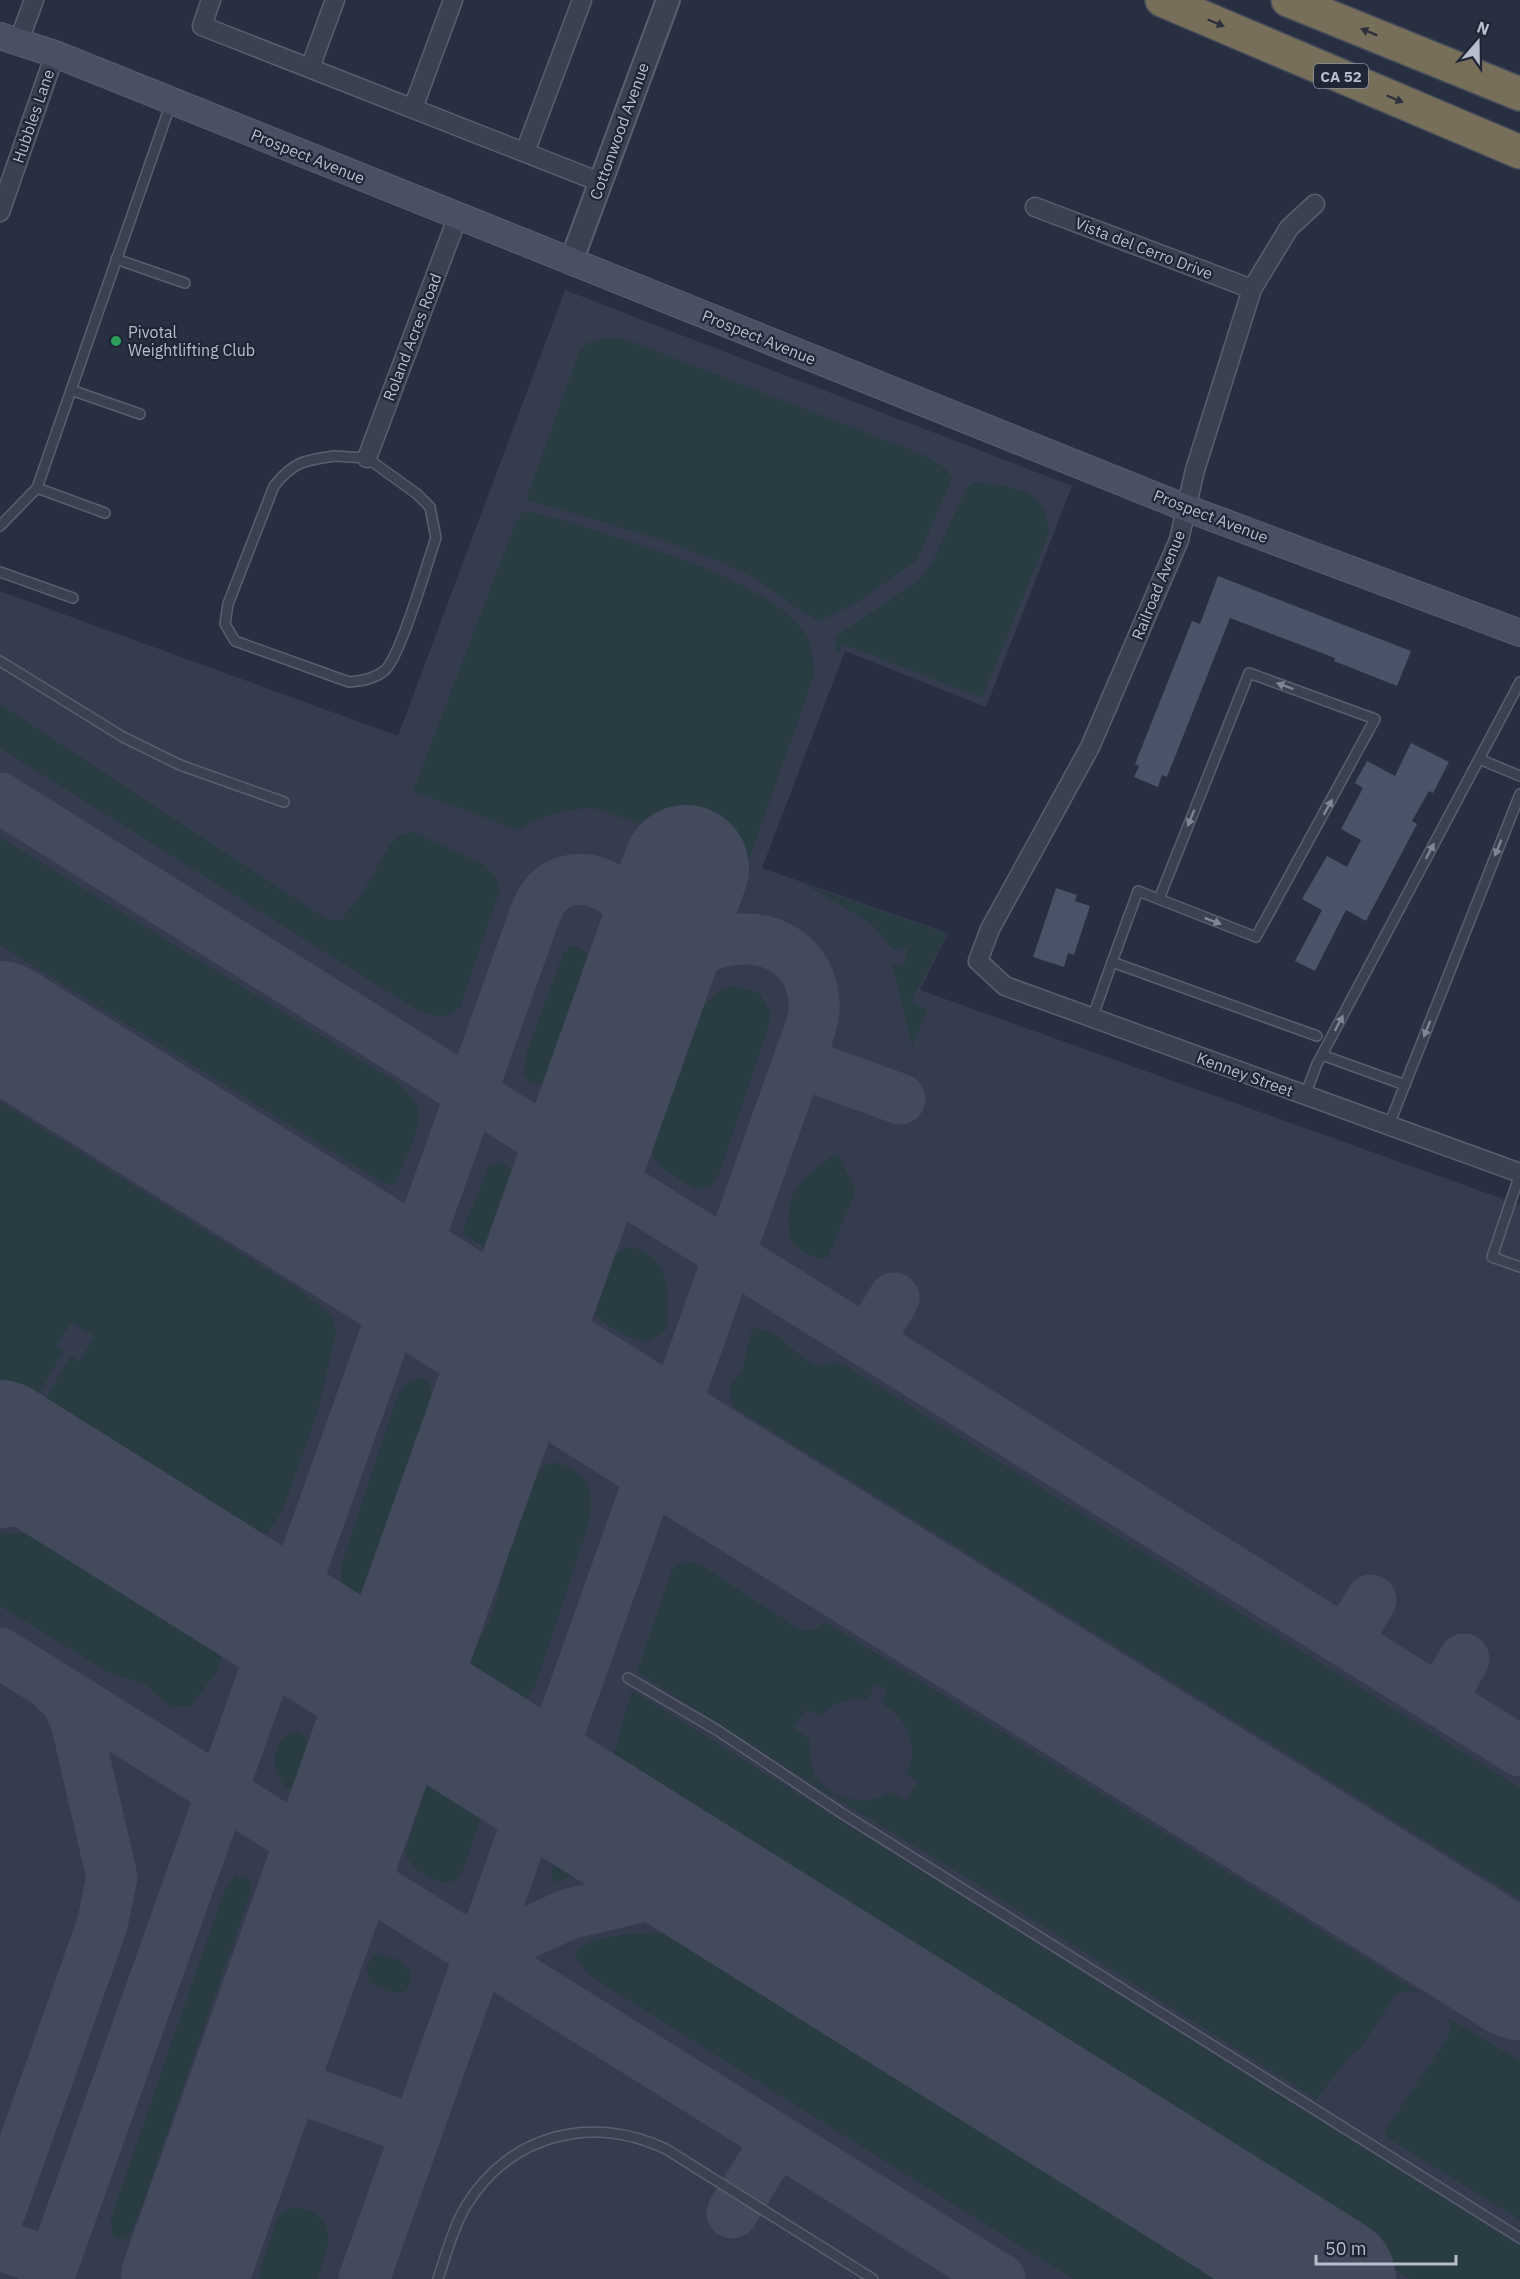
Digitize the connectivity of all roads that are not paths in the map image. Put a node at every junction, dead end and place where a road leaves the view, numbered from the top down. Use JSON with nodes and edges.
{"nodes":[{"id":1,"x":34,"y":0,"type":"edge"},
{"id":2,"x":211,"y":0,"type":"edge"},
{"id":3,"x":335,"y":0,"type":"edge"},
{"id":4,"x":453,"y":0,"type":"edge"},
{"id":5,"x":582,"y":0,"type":"edge"},
{"id":6,"x":668,"y":0,"type":"edge"},
{"id":7,"x":1162,"y":0,"type":"edge"},
{"id":8,"x":1288,"y":0,"type":"edge"},
{"id":9,"x":9,"y":39,"type":"edge"},
{"id":10,"x":55,"y":54,"type":"junction"},
{"id":11,"x":310,"y":68,"type":"junction"},
{"id":12,"x":1520,"y":94,"type":"edge"},
{"id":13,"x":171,"y":101,"type":"junction"},
{"id":14,"x":413,"y":108,"type":"junction"},
{"id":15,"x":525,"y":152,"type":"junction"},
{"id":16,"x":1520,"y":152,"type":"edge"},
{"id":17,"x":600,"y":182,"type":"junction"},
{"id":18,"x":1315,"y":204,"type":"dead end"},
{"id":19,"x":1035,"y":207,"type":"dead end"},
{"id":20,"x":0,"y":212,"type":"edge"},
{"id":21,"x":458,"y":216,"type":"junction"},
{"id":22,"x":116,"y":259,"type":"junction"},
{"id":23,"x":571,"y":262,"type":"junction"},
{"id":24,"x":185,"y":283,"type":"dead end"},
{"id":25,"x":1252,"y":289,"type":"junction"},
{"id":26,"x":71,"y":390,"type":"junction"},
{"id":27,"x":140,"y":414,"type":"dead end"},
{"id":28,"x":367,"y":458,"type":"junction"},
{"id":29,"x":37,"y":488,"type":"junction"},
{"id":30,"x":1186,"y":508,"type":"junction"},
{"id":31,"x":105,"y":513,"type":"dead end"},
{"id":32,"x":0,"y":526,"type":"edge"},
{"id":33,"x":0,"y":572,"type":"edge"},
{"id":34,"x":73,"y":598,"type":"dead end"},
{"id":35,"x":1520,"y":633,"type":"edge"},
{"id":36,"x":0,"y":661,"type":"edge"},
{"id":37,"x":1520,"y":682,"type":"edge"},
{"id":38,"x":1479,"y":759,"type":"junction"},
{"id":39,"x":1520,"y":776,"type":"edge"},
{"id":40,"x":1520,"y":794,"type":"edge"},
{"id":41,"x":284,"y":802,"type":"dead end"},
{"id":42,"x":1159,"y":899,"type":"junction"},
{"id":43,"x":978,"y":961,"type":"joint"},
{"id":44,"x":1112,"y":962,"type":"junction"},
{"id":45,"x":1092,"y":1019,"type":"junction"},
{"id":46,"x":1317,"y":1036,"type":"dead end"},
{"id":47,"x":1322,"y":1055,"type":"junction"},
{"id":48,"x":1405,"y":1085,"type":"junction"},
{"id":49,"x":1305,"y":1095,"type":"junction"},
{"id":50,"x":1389,"y":1125,"type":"junction"},
{"id":51,"x":1520,"y":1173,"type":"edge"},
{"id":52,"x":1520,"y":1268,"type":"edge"},
{"id":53,"x":628,"y":1678,"type":"dead end"},
{"id":54,"x":1520,"y":2238,"type":"edge"},
{"id":55,"x":438,"y":2279,"type":"edge"},
{"id":56,"x":873,"y":2279,"type":"edge"}],
"edges":[{"from":1,"to":9,"type":"street"},
{"from":2,"to":11,"type":"street"},
{"from":3,"to":11,"type":"street"},
{"from":4,"to":14,"type":"street"},
{"from":5,"to":15,"type":"street"},
{"from":6,"to":17,"type":"street","name":"Cottonwood Avenue"},
{"from":7,"to":16,"type":"highway","number":"CA 52","one_way":true},
{"from":12,"to":8,"type":"highway","one_way":true},
{"from":9,"to":10,"type":"main road","name":"Prospect Avenue"},
{"from":10,"to":13,"type":"main road","name":"Prospect Avenue"},
{"from":10,"to":20,"type":"street","name":"Hubbles Lane"},
{"from":11,"to":14,"type":"street"},
{"from":13,"to":21,"type":"main road","name":"Prospect Avenue"},
{"from":13,"to":22,"type":"lane"},
{"from":14,"to":15,"type":"street"},
{"from":15,"to":17,"type":"street"},
{"from":17,"to":23,"type":"street","name":"Cottonwood Avenue"},
{"from":18,"to":25,"type":"street","name":"Railroad Avenue"},
{"from":19,"to":25,"type":"street","name":"Vista del Cerro Drive"},
{"from":21,"to":23,"type":"main road","name":"Prospect Avenue"},
{"from":21,"to":28,"type":"street","name":"Roland Acres Road"},
{"from":22,"to":24,"type":"lane"},
{"from":22,"to":26,"type":"lane"},
{"from":23,"to":30,"type":"main road","name":"Prospect Avenue"},
{"from":25,"to":30,"type":"street","name":"Railroad Avenue"},
{"from":26,"to":27,"type":"lane"},
{"from":26,"to":29,"type":"lane"},
{"from":28,"to":28,"type":"lane"},
{"from":29,"to":31,"type":"lane"},
{"from":29,"to":32,"type":"lane"},
{"from":30,"to":35,"type":"main road","name":"Prospect Avenue"},
{"from":30,"to":43,"type":"street","name":"Railroad Avenue"},
{"from":33,"to":34,"type":"lane"},
{"from":36,"to":41,"type":"lane"},
{"from":37,"to":38,"type":"lane"},
{"from":38,"to":39,"type":"lane"},
{"from":47,"to":38,"type":"lane","one_way":true},
{"from":40,"to":48,"type":"lane","one_way":true},
{"from":42,"to":42,"type":"lane","one_way":true},
{"from":42,"to":44,"type":"lane"},
{"from":43,"to":45,"type":"street","name":"Kenney Street"},
{"from":44,"to":45,"type":"lane"},
{"from":44,"to":46,"type":"lane"},
{"from":45,"to":49,"type":"street","name":"Kenney Street"},
{"from":47,"to":48,"type":"lane"},
{"from":47,"to":49,"type":"lane"},
{"from":48,"to":50,"type":"lane"},
{"from":49,"to":50,"type":"street","name":"Kenney Street"},
{"from":50,"to":51,"type":"street","name":"Kenney Street"},
{"from":51,"to":52,"type":"lane"},
{"from":53,"to":54,"type":"lane"},
{"from":55,"to":56,"type":"lane"}]}
